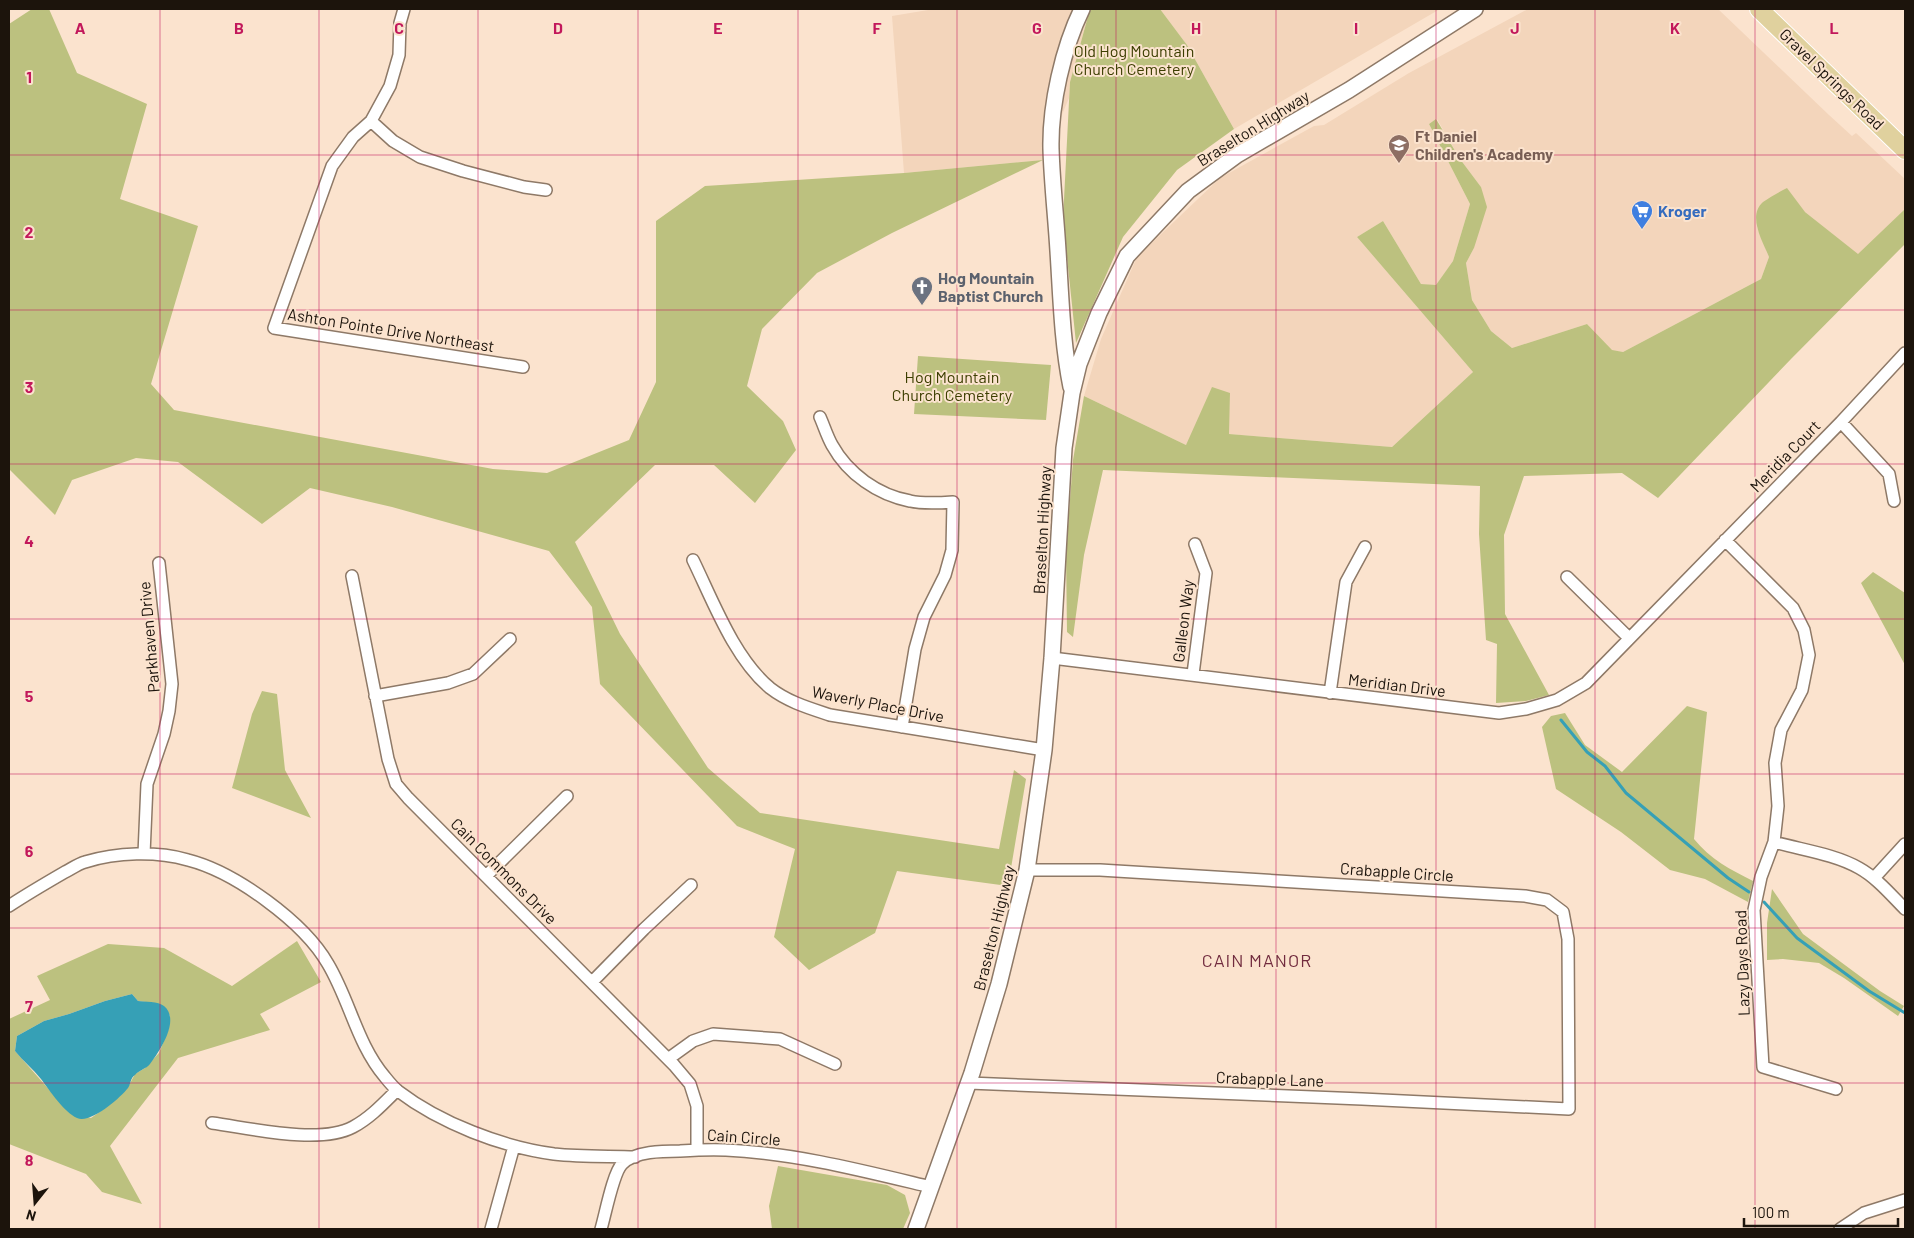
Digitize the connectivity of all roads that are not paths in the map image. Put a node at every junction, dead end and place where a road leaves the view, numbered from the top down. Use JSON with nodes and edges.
{"nodes":[{"id":1,"x":404,"y":9,"type":"edge"},
{"id":2,"x":1082,"y":9,"type":"edge"},
{"id":3,"x":1476,"y":9,"type":"edge"},
{"id":4,"x":1759,"y":9,"type":"edge"},
{"id":5,"x":370,"y":121,"type":"junction"},
{"id":6,"x":1905,"y":150,"type":"edge"},
{"id":7,"x":546,"y":190,"type":"dead end"},
{"id":8,"x":1905,"y":354,"type":"edge"},
{"id":9,"x":523,"y":367,"type":"dead end"},
{"id":10,"x":1072,"y":393,"type":"junction"},
{"id":11,"x":820,"y":417,"type":"dead end"},
{"id":12,"x":1841,"y":422,"type":"junction"},
{"id":13,"x":1894,"y":501,"type":"dead end"},
{"id":14,"x":1725,"y":540,"type":"junction"},
{"id":15,"x":1195,"y":544,"type":"dead end"},
{"id":16,"x":1365,"y":547,"type":"dead end"},
{"id":17,"x":693,"y":560,"type":"dead end"},
{"id":18,"x":159,"y":563,"type":"dead end"},
{"id":19,"x":352,"y":576,"type":"dead end"},
{"id":20,"x":1567,"y":578,"type":"dead end"},
{"id":21,"x":1629,"y":638,"type":"junction"},
{"id":22,"x":510,"y":639,"type":"dead end"},
{"id":23,"x":1052,"y":658,"type":"junction"},
{"id":24,"x":1193,"y":674,"type":"junction"},
{"id":25,"x":1330,"y":693,"type":"junction"},
{"id":26,"x":375,"y":696,"type":"junction"},
{"id":27,"x":902,"y":727,"type":"junction"},
{"id":28,"x":1044,"y":750,"type":"junction"},
{"id":29,"x":567,"y":796,"type":"dead end"},
{"id":30,"x":1774,"y":842,"type":"junction"},
{"id":31,"x":1905,"y":844,"type":"edge"},
{"id":32,"x":144,"y":854,"type":"junction"},
{"id":33,"x":1027,"y":870,"type":"junction"},
{"id":34,"x":486,"y":876,"type":"junction"},
{"id":35,"x":1874,"y":878,"type":"junction"},
{"id":36,"x":691,"y":885,"type":"dead end"},
{"id":37,"x":9,"y":906,"type":"edge"},
{"id":38,"x":1905,"y":910,"type":"edge"},
{"id":39,"x":592,"y":982,"type":"junction"},
{"id":40,"x":668,"y":1059,"type":"junction"},
{"id":41,"x":835,"y":1064,"type":"dead end"},
{"id":42,"x":969,"y":1083,"type":"junction"},
{"id":43,"x":1836,"y":1089,"type":"dead end"},
{"id":44,"x":397,"y":1090,"type":"junction"},
{"id":45,"x":1570,"y":1109,"type":"joint"},
{"id":46,"x":212,"y":1123,"type":"dead end"},
{"id":47,"x":514,"y":1146,"type":"junction"},
{"id":48,"x":697,"y":1150,"type":"junction"},
{"id":49,"x":635,"y":1157,"type":"junction"},
{"id":50,"x":931,"y":1187,"type":"junction"},
{"id":51,"x":1905,"y":1200,"type":"edge"},
{"id":52,"x":491,"y":1229,"type":"edge"},
{"id":53,"x":601,"y":1229,"type":"edge"},
{"id":54,"x":916,"y":1229,"type":"edge"},
{"id":55,"x":1840,"y":1229,"type":"edge"}],
"edges":[{"from":1,"to":5,"type":"street","name":"Ashton Pointe Drive Northeast"},
{"from":2,"to":10,"type":"main road"},
{"from":3,"to":10,"type":"main road","name":"Braselton Highway"},
{"from":4,"to":6,"type":"main road","name":"Gravel Springs Road"},
{"from":5,"to":7,"type":"street"},
{"from":5,"to":9,"type":"street","name":"Ashton Pointe Drive Northeast"},
{"from":8,"to":12,"type":"street"},
{"from":10,"to":23,"type":"main road","name":"Braselton Highway"},
{"from":11,"to":27,"type":"street"},
{"from":12,"to":13,"type":"street","name":"Meridia Court"},
{"from":12,"to":14,"type":"street","name":"Meridia Court"},
{"from":14,"to":21,"type":"street"},
{"from":14,"to":30,"type":"street","name":"Lazy Days Road"},
{"from":15,"to":24,"type":"street","name":"Galleon Way"},
{"from":16,"to":25,"type":"street"},
{"from":17,"to":27,"type":"street","name":"Waverly Place Drive"},
{"from":18,"to":32,"type":"street","name":"Parkhaven Drive"},
{"from":19,"to":26,"type":"street","name":"Cain Commons Drive"},
{"from":20,"to":21,"type":"street"},
{"from":21,"to":25,"type":"street","name":"Meridian Drive"},
{"from":22,"to":26,"type":"street"},
{"from":23,"to":24,"type":"street","name":"Meridian Drive"},
{"from":23,"to":28,"type":"main road","name":"Braselton Highway"},
{"from":24,"to":25,"type":"street","name":"Meridian Drive"},
{"from":26,"to":34,"type":"street","name":"Cain Commons Drive"},
{"from":27,"to":28,"type":"street","name":"Waverly Place Drive"},
{"from":28,"to":33,"type":"main road","name":"Braselton Highway"},
{"from":29,"to":34,"type":"street"},
{"from":30,"to":35,"type":"street"},
{"from":30,"to":43,"type":"street","name":"Lazy Days Road"},
{"from":31,"to":35,"type":"street"},
{"from":32,"to":37,"type":"street"},
{"from":32,"to":44,"type":"street"},
{"from":33,"to":42,"type":"main road","name":"Braselton Highway"},
{"from":33,"to":45,"type":"street","name":"Crabapple Circle"},
{"from":34,"to":39,"type":"street","name":"Cain Commons Drive"},
{"from":35,"to":38,"type":"street"},
{"from":36,"to":39,"type":"street"},
{"from":39,"to":40,"type":"street","name":"Cain Commons Drive"},
{"from":40,"to":41,"type":"street"},
{"from":40,"to":48,"type":"street","name":"Cain Commons Drive"},
{"from":42,"to":45,"type":"street","name":"Crabapple Lane"},
{"from":42,"to":50,"type":"main road","name":"Braselton Highway"},
{"from":44,"to":46,"type":"street"},
{"from":44,"to":47,"type":"street"},
{"from":47,"to":49,"type":"street"},
{"from":47,"to":52,"type":"street"},
{"from":48,"to":49,"type":"street","name":"Cain Circle"},
{"from":48,"to":50,"type":"street","name":"Cain Circle"},
{"from":49,"to":53,"type":"street","name":"Cain Circle"},
{"from":50,"to":54,"type":"main road","name":"Braselton Highway"},
{"from":51,"to":55,"type":"street"}]}
